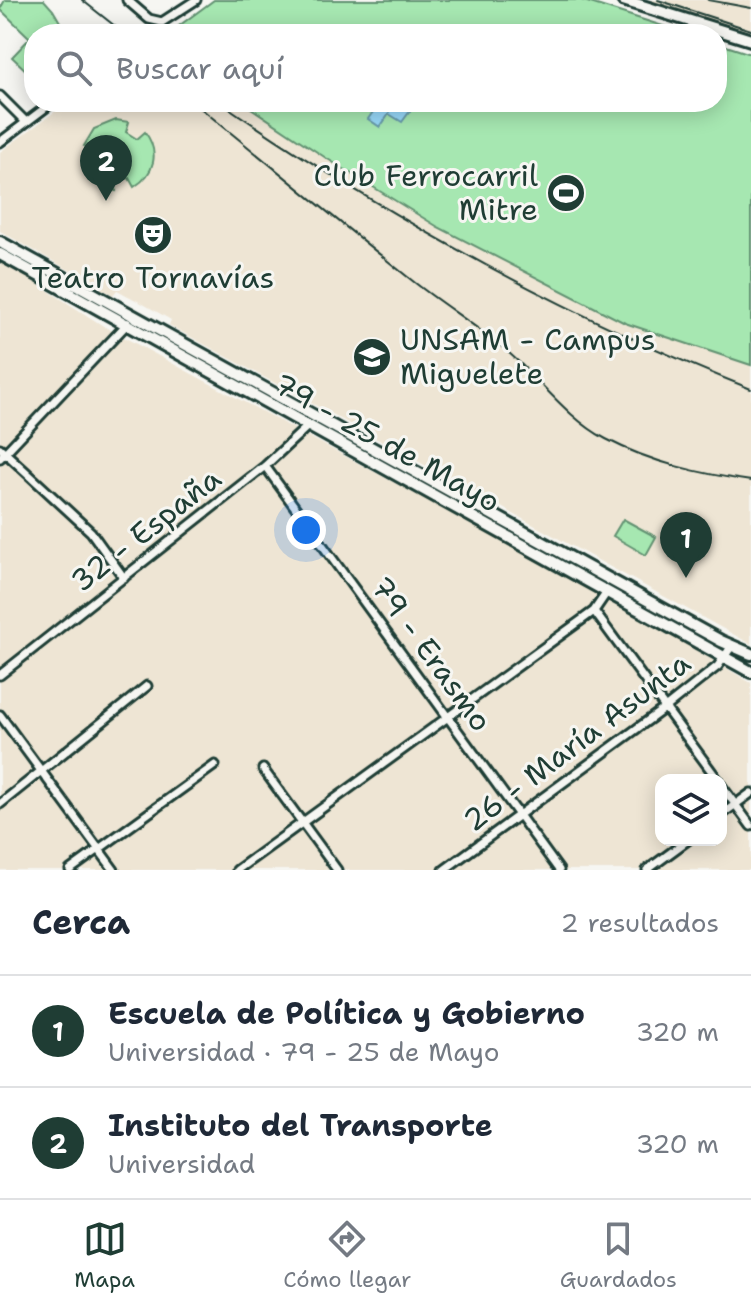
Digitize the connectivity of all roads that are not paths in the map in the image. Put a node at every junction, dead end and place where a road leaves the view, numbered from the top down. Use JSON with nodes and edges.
{"nodes":[{"id":1,"x":127,"y":0,"type":"edge"},
{"id":2,"x":196,"y":0,"type":"edge"},
{"id":3,"x":623,"y":0,"type":"edge"},
{"id":4,"x":700,"y":24,"type":"edge"},
{"id":5,"x":727,"y":32,"type":"edge"},
{"id":6,"x":751,"y":40,"type":"edge"},
{"id":7,"x":0,"y":96,"type":"edge"},
{"id":8,"x":40,"y":112,"type":"edge"},
{"id":9,"x":26,"y":122,"type":"junction"},
{"id":10,"x":0,"y":142,"type":"edge"},
{"id":11,"x":0,"y":242,"type":"edge"},
{"id":12,"x":0,"y":254,"type":"edge"},
{"id":13,"x":134,"y":316,"type":"junction"},
{"id":14,"x":126,"y":326,"type":"junction"},
{"id":15,"x":318,"y":418,"type":"junction"},
{"id":16,"x":308,"y":426,"type":"junction"},
{"id":17,"x":2,"y":453,"type":"edge"},
{"id":18,"x":265,"y":466,"type":"junction"},
{"id":19,"x":124,"y":578,"type":"junction"},
{"id":20,"x":607,"y":592,"type":"junction"},
{"id":21,"x":594,"y":611,"type":"junction"},
{"id":22,"x":731,"y":647,"type":"junction"},
{"id":23,"x":751,"y":654,"type":"edge"},
{"id":24,"x":725,"y":658,"type":"junction"},
{"id":25,"x":751,"y":672,"type":"edge"},
{"id":26,"x":0,"y":675,"type":"edge"},
{"id":27,"x":147,"y":686,"type":"dead end"},
{"id":28,"x":665,"y":708,"type":"junction"},
{"id":29,"x":0,"y":715,"type":"edge"},
{"id":30,"x":448,"y":718,"type":"junction"},
{"id":31,"x":215,"y":765,"type":"dead end"},
{"id":32,"x":263,"y":769,"type":"dead end"},
{"id":33,"x":42,"y":772,"type":"junction"},
{"id":34,"x":713,"y":774,"type":"edge"},
{"id":35,"x":727,"y":793,"type":"edge"},
{"id":36,"x":751,"y":793,"type":"edge"},
{"id":37,"x":0,"y":804,"type":"edge"},
{"id":38,"x":736,"y":805,"type":"junction"},
{"id":39,"x":727,"y":811,"type":"edge"},
{"id":40,"x":519,"y":816,"type":"junction"},
{"id":41,"x":302,"y":823,"type":"junction"},
{"id":42,"x":751,"y":826,"type":"edge"},
{"id":43,"x":680,"y":846,"type":"edge"},
{"id":44,"x":99,"y":850,"type":"junction"},
{"id":45,"x":70,"y":870,"type":"edge"},
{"id":46,"x":114,"y":870,"type":"edge"},
{"id":47,"x":237,"y":870,"type":"edge"},
{"id":48,"x":337,"y":870,"type":"edge"},
{"id":49,"x":444,"y":870,"type":"edge"},
{"id":50,"x":559,"y":870,"type":"edge"},
{"id":51,"x":647,"y":870,"type":"edge"}],
"edges":[{"from":1,"to":2,"type":"street"},
{"from":3,"to":4,"type":"main road"},
{"from":5,"to":6,"type":"main road"},
{"from":7,"to":9,"type":"street"},
{"from":8,"to":9,"type":"street"},
{"from":9,"to":10,"type":"street"},
{"from":11,"to":13,"type":"main road","name":"79 - 25 de Mayo"},
{"from":12,"to":14,"type":"main road","name":"79 - 25 de Mayo"},
{"from":13,"to":14,"type":"street"},
{"from":13,"to":15,"type":"main road","name":"79 - 25 de Mayo"},
{"from":14,"to":16,"type":"main road","name":"79 - 25 de Mayo"},
{"from":14,"to":17,"type":"street"},
{"from":15,"to":16,"type":"street","name":"32 - España"},
{"from":15,"to":22,"type":"main road","name":"79 - 25 de Mayo"},
{"from":16,"to":18,"type":"street","name":"32 - España"},
{"from":16,"to":20,"type":"main road","name":"79 - 25 de Mayo"},
{"from":17,"to":19,"type":"street"},
{"from":18,"to":19,"type":"street","name":"32 - España"},
{"from":18,"to":30,"type":"street","name":"79 - Erasmo"},
{"from":19,"to":26,"type":"street","name":"32 - España"},
{"from":20,"to":21,"type":"street"},
{"from":20,"to":24,"type":"main road","name":"79 - 25 de Mayo"},
{"from":21,"to":28,"type":"street"},
{"from":21,"to":30,"type":"street"},
{"from":22,"to":23,"type":"main road","name":"79 - 25 de Mayo"},
{"from":22,"to":24,"type":"street","name":"26 - María Asunta"},
{"from":24,"to":25,"type":"main road","name":"79 - 25 de Mayo"},
{"from":24,"to":28,"type":"street","name":"26 - María Asunta"},
{"from":27,"to":33,"type":"street"},
{"from":28,"to":34,"type":"street"},
{"from":28,"to":40,"type":"street","name":"26 - María Asunta"},
{"from":29,"to":33,"type":"street"},
{"from":30,"to":40,"type":"street","name":"79 - Erasmo"},
{"from":30,"to":41,"type":"street"},
{"from":31,"to":44,"type":"street"},
{"from":32,"to":41,"type":"street"},
{"from":33,"to":37,"type":"street"},
{"from":33,"to":44,"type":"street"},
{"from":35,"to":38,"type":"street"},
{"from":36,"to":38,"type":"street"},
{"from":38,"to":39,"type":"street"},
{"from":38,"to":42,"type":"street"},
{"from":40,"to":49,"type":"street","name":"26 - María Asunta"},
{"from":40,"to":50,"type":"street","name":"79 - Erasmo"},
{"from":41,"to":47,"type":"street"},
{"from":41,"to":48,"type":"street"},
{"from":43,"to":51,"type":"street"},
{"from":44,"to":45,"type":"street"},
{"from":44,"to":46,"type":"street"}]}
